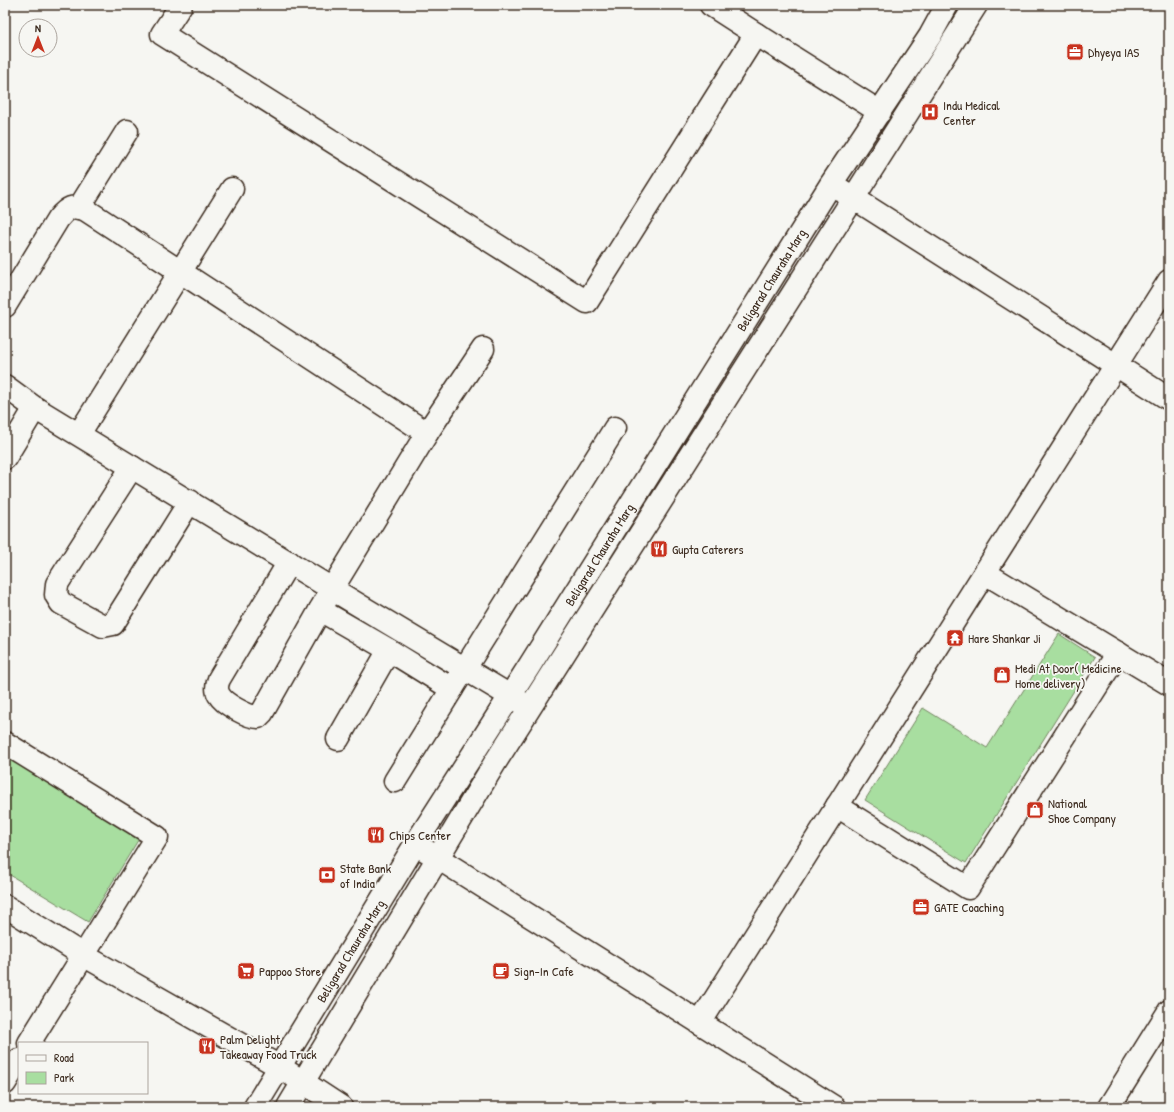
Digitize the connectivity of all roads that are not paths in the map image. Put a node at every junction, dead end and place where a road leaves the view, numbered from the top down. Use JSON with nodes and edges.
{"nodes":[{"id":1,"x":181,"y":5,"type":"edge"},
{"id":2,"x":710,"y":5,"type":"edge"},
{"id":3,"x":947,"y":5,"type":"edge"},
{"id":4,"x":976,"y":5,"type":"edge"},
{"id":5,"x":756,"y":34,"type":"junction"},
{"id":6,"x":880,"y":112,"type":"junction"},
{"id":7,"x":127,"y":131,"type":"dead end"},
{"id":8,"x":831,"y":184,"type":"junction"},
{"id":9,"x":232,"y":189,"type":"dead end"},
{"id":10,"x":855,"y":198,"type":"junction"},
{"id":11,"x":79,"y":208,"type":"junction"},
{"id":12,"x":180,"y":271,"type":"junction"},
{"id":13,"x":1169,"y":281,"type":"edge"},
{"id":14,"x":5,"y":306,"type":"edge"},
{"id":15,"x":483,"y":349,"type":"dead end"},
{"id":16,"x":1117,"y":366,"type":"junction"},
{"id":17,"x":5,"y":386,"type":"edge"},
{"id":18,"x":1169,"y":399,"type":"edge"},
{"id":19,"x":35,"y":408,"type":"junction"},
{"id":20,"x":615,"y":428,"type":"dead end"},
{"id":21,"x":427,"y":433,"type":"junction"},
{"id":22,"x":79,"y":434,"type":"junction"},
{"id":23,"x":5,"y":458,"type":"edge"},
{"id":24,"x":132,"y":467,"type":"junction"},
{"id":25,"x":190,"y":501,"type":"junction"},
{"id":26,"x":289,"y":562,"type":"junction"},
{"id":27,"x":985,"y":573,"type":"junction"},
{"id":28,"x":332,"y":589,"type":"junction"},
{"id":29,"x":320,"y":610,"type":"junction"},
{"id":30,"x":389,"y":650,"type":"junction"},
{"id":31,"x":1118,"y":653,"type":"junction"},
{"id":32,"x":465,"y":668,"type":"junction"},
{"id":33,"x":1169,"y":684,"type":"edge"},
{"id":34,"x":452,"y":689,"type":"junction"},
{"id":35,"x":510,"y":695,"type":"junction"},
{"id":36,"x":530,"y":708,"type":"junction"},
{"id":37,"x":338,"y":739,"type":"dead end"},
{"id":38,"x":5,"y":743,"type":"edge"},
{"id":39,"x":395,"y":781,"type":"dead end"},
{"id":40,"x":837,"y":806,"type":"junction"},
{"id":41,"x":416,"y":844,"type":"junction"},
{"id":42,"x":437,"y":858,"type":"junction"},
{"id":43,"x":5,"y":906,"type":"edge"},
{"id":44,"x":83,"y":955,"type":"junction"},
{"id":45,"x":1166,"y":1022,"type":"edge"},
{"id":46,"x":700,"y":1023,"type":"junction"},
{"id":47,"x":30,"y":1042,"type":"edge"},
{"id":48,"x":18,"y":1062,"type":"edge"},
{"id":49,"x":280,"y":1067,"type":"junction"},
{"id":50,"x":5,"y":1083,"type":"edge"},
{"id":51,"x":303,"y":1083,"type":"junction"},
{"id":52,"x":255,"y":1107,"type":"edge"},
{"id":53,"x":288,"y":1107,"type":"edge"},
{"id":54,"x":341,"y":1107,"type":"edge"},
{"id":55,"x":834,"y":1107,"type":"edge"},
{"id":56,"x":1109,"y":1107,"type":"edge"}],
"edges":[{"from":1,"to":5,"type":"street"},
{"from":2,"to":5,"type":"street"},
{"from":3,"to":6,"type":"street","name":"Beligarad Chauraha Marg"},
{"from":4,"to":10,"type":"street"},
{"from":5,"to":6,"type":"street"},
{"from":6,"to":8,"type":"street","name":"Beligarad Chauraha Marg"},
{"from":7,"to":11,"type":"street"},
{"from":8,"to":10,"type":"street"},
{"from":8,"to":35,"type":"street","name":"Beligarad Chauraha Marg"},
{"from":9,"to":12,"type":"street"},
{"from":10,"to":16,"type":"street"},
{"from":10,"to":36,"type":"street"},
{"from":11,"to":12,"type":"street"},
{"from":11,"to":14,"type":"street"},
{"from":12,"to":21,"type":"street"},
{"from":12,"to":22,"type":"street"},
{"from":13,"to":16,"type":"street"},
{"from":15,"to":21,"type":"street"},
{"from":16,"to":18,"type":"street"},
{"from":16,"to":27,"type":"street"},
{"from":17,"to":19,"type":"street"},
{"from":19,"to":22,"type":"street"},
{"from":19,"to":23,"type":"street"},
{"from":20,"to":32,"type":"street"},
{"from":21,"to":28,"type":"street"},
{"from":22,"to":24,"type":"street"},
{"from":24,"to":25,"type":"street"},
{"from":24,"to":25,"type":"street"},
{"from":25,"to":26,"type":"street"},
{"from":26,"to":28,"type":"street"},
{"from":26,"to":29,"type":"street"},
{"from":27,"to":31,"type":"street"},
{"from":27,"to":40,"type":"street"},
{"from":28,"to":29,"type":"street"},
{"from":28,"to":32,"type":"street"},
{"from":29,"to":30,"type":"street"},
{"from":30,"to":34,"type":"street"},
{"from":30,"to":37,"type":"street"},
{"from":31,"to":33,"type":"street"},
{"from":31,"to":40,"type":"street"},
{"from":32,"to":34,"type":"street"},
{"from":32,"to":35,"type":"street"},
{"from":34,"to":39,"type":"street"},
{"from":35,"to":36,"type":"street"},
{"from":35,"to":41,"type":"street","name":"Beligarad Chauraha Marg"},
{"from":36,"to":42,"type":"street"},
{"from":38,"to":44,"type":"street"},
{"from":40,"to":46,"type":"street"},
{"from":41,"to":42,"type":"street"},
{"from":41,"to":49,"type":"street","name":"Beligarad Chauraha Marg"},
{"from":42,"to":46,"type":"street"},
{"from":42,"to":51,"type":"street"},
{"from":43,"to":44,"type":"street"},
{"from":44,"to":47,"type":"street"},
{"from":44,"to":49,"type":"street"},
{"from":45,"to":56,"type":"street"},
{"from":46,"to":55,"type":"street"},
{"from":48,"to":50,"type":"street"},
{"from":49,"to":51,"type":"street"},
{"from":49,"to":52,"type":"street","name":"Beligarad Chauraha Marg"},
{"from":51,"to":53,"type":"street"},
{"from":51,"to":54,"type":"street"}]}
